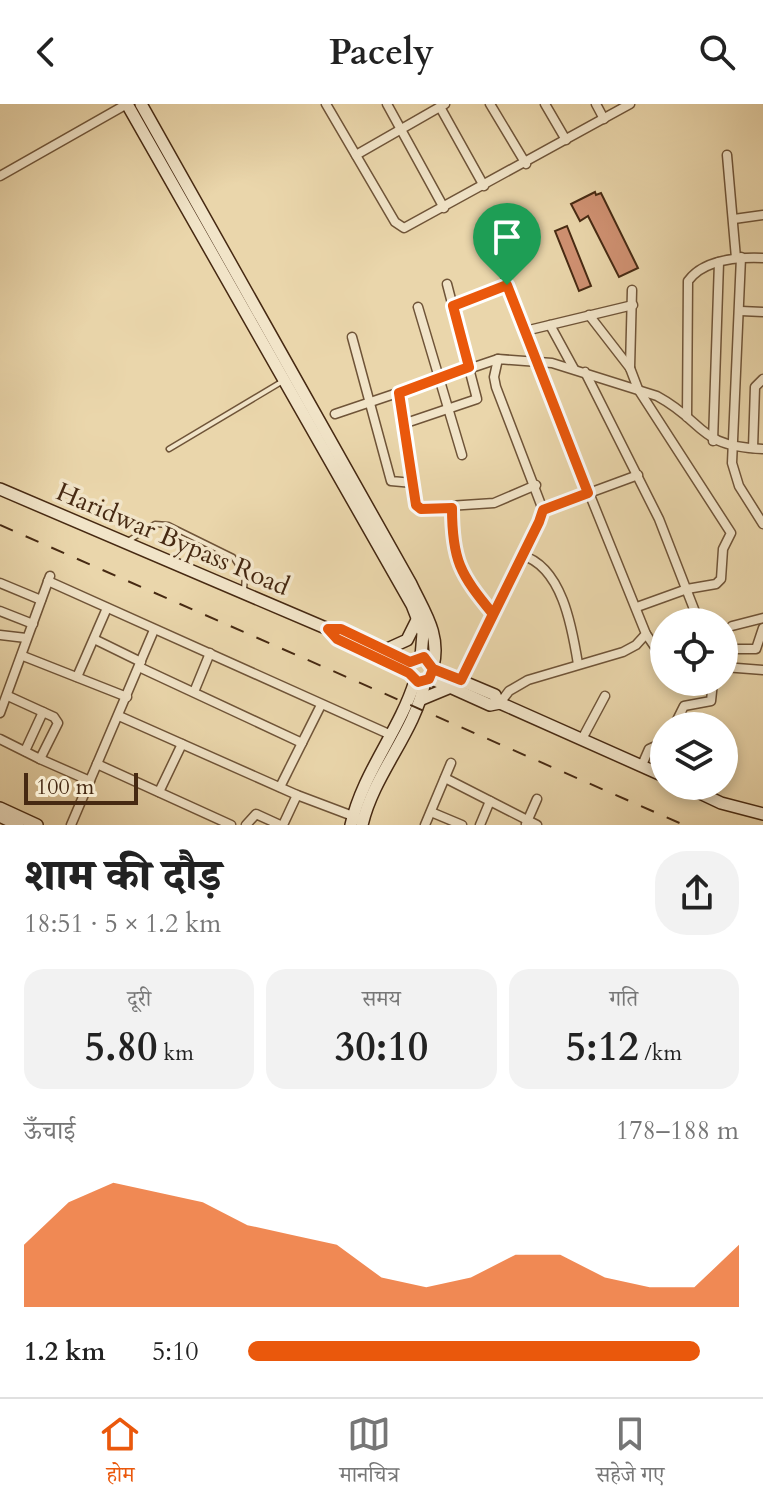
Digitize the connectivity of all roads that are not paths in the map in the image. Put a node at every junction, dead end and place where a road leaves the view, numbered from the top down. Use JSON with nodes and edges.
{"nodes":[{"id":1,"x":127,"y":104,"type":"edge"},
{"id":2,"x":141,"y":104,"type":"edge"},
{"id":3,"x":326,"y":104,"type":"edge"},
{"id":4,"x":387,"y":104,"type":"edge"},
{"id":5,"x":490,"y":104,"type":"edge"},
{"id":6,"x":545,"y":104,"type":"edge"},
{"id":7,"x":596,"y":104,"type":"edge"},
{"id":8,"x":630,"y":104,"type":"edge"},
{"id":9,"x":443,"y":105,"type":"edge"},
{"id":10,"x":604,"y":119,"type":"junction"},
{"id":11,"x":401,"y":129,"type":"junction"},
{"id":12,"x":566,"y":140,"type":"junction"},
{"id":13,"x":356,"y":155,"type":"junction"},
{"id":14,"x":727,"y":155,"type":"dead end"},
{"id":15,"x":526,"y":164,"type":"junction"},
{"id":16,"x":0,"y":176,"type":"edge"},
{"id":17,"x":484,"y":186,"type":"junction"},
{"id":18,"x":444,"y":208,"type":"junction"},
{"id":19,"x":763,"y":215,"type":"edge"},
{"id":20,"x":734,"y":219,"type":"junction"},
{"id":21,"x":738,"y":258,"type":"junction"},
{"id":22,"x":763,"y":258,"type":"edge"},
{"id":23,"x":499,"y":259,"type":"dead end"},
{"id":24,"x":719,"y":262,"type":"junction"},
{"id":25,"x":447,"y":284,"type":"dead end"},
{"id":26,"x":507,"y":285,"type":"junction"},
{"id":27,"x":632,"y":290,"type":"dead end"},
{"id":28,"x":633,"y":305,"type":"junction"},
{"id":29,"x":453,"y":306,"type":"junction"},
{"id":30,"x":418,"y":307,"type":"dead end"},
{"id":31,"x":741,"y":311,"type":"junction"},
{"id":32,"x":763,"y":312,"type":"edge"},
{"id":33,"x":589,"y":315,"type":"junction"},
{"id":34,"x":550,"y":325,"type":"junction"},
{"id":35,"x":525,"y":331,"type":"junction"},
{"id":36,"x":352,"y":337,"type":"dead end"},
{"id":37,"x":498,"y":359,"type":"junction"},
{"id":38,"x":535,"y":359,"type":"junction"},
{"id":39,"x":469,"y":367,"type":"junction"},
{"id":40,"x":630,"y":368,"type":"junction"},
{"id":41,"x":574,"y":369,"type":"junction"},
{"id":42,"x":585,"y":372,"type":"junction"},
{"id":43,"x":441,"y":376,"type":"junction"},
{"id":44,"x":763,"y":379,"type":"edge"},
{"id":45,"x":285,"y":380,"type":"junction"},
{"id":46,"x":638,"y":389,"type":"junction"},
{"id":47,"x":399,"y":393,"type":"junction"},
{"id":48,"x":372,"y":403,"type":"junction"},
{"id":49,"x":451,"y":410,"type":"junction"},
{"id":50,"x":335,"y":414,"type":"dead end"},
{"id":51,"x":687,"y":417,"type":"junction"},
{"id":52,"x":406,"y":423,"type":"junction"},
{"id":53,"x":713,"y":441,"type":"junction"},
{"id":54,"x":734,"y":448,"type":"junction"},
{"id":55,"x":758,"y":448,"type":"edge"},
{"id":56,"x":169,"y":449,"type":"dead end"},
{"id":57,"x":462,"y":455,"type":"dead end"},
{"id":58,"x":638,"y":475,"type":"junction"},
{"id":59,"x":413,"y":483,"type":"junction"},
{"id":60,"x":536,"y":485,"type":"junction"},
{"id":61,"x":0,"y":489,"type":"edge"},
{"id":62,"x":588,"y":493,"type":"junction"},
{"id":63,"x":452,"y":508,"type":"junction"},
{"id":64,"x":543,"y":510,"type":"junction"},
{"id":65,"x":763,"y":524,"type":"edge"},
{"id":66,"x":126,"y":543,"type":"junction"},
{"id":67,"x":521,"y":555,"type":"junction"},
{"id":68,"x":0,"y":583,"type":"edge"},
{"id":69,"x":687,"y":589,"type":"junction"},
{"id":70,"x":244,"y":593,"type":"junction"},
{"id":71,"x":41,"y":600,"type":"junction"},
{"id":72,"x":637,"y":607,"type":"junction"},
{"id":73,"x":107,"y":608,"type":"junction"},
{"id":74,"x":694,"y":608,"type":"edge"},
{"id":75,"x":0,"y":611,"type":"edge"},
{"id":76,"x":493,"y":614,"type":"junction"},
{"id":77,"x":418,"y":618,"type":"junction"},
{"id":78,"x":763,"y":618,"type":"edge"},
{"id":79,"x":33,"y":624,"type":"junction"},
{"id":80,"x":738,"y":624,"type":"edge"},
{"id":81,"x":763,"y":628,"type":"edge"},
{"id":82,"x":328,"y":629,"type":"junction"},
{"id":83,"x":154,"y":630,"type":"junction"},
{"id":84,"x":646,"y":634,"type":"junction"},
{"id":85,"x":0,"y":635,"type":"edge"},
{"id":86,"x":26,"y":638,"type":"junction"},
{"id":87,"x":94,"y":639,"type":"junction"},
{"id":88,"x":650,"y":640,"type":"edge"},
{"id":89,"x":738,"y":649,"type":"edge"},
{"id":90,"x":385,"y":650,"type":"junction"},
{"id":91,"x":210,"y":653,"type":"junction"},
{"id":92,"x":23,"y":656,"type":"junction"},
{"id":93,"x":578,"y":664,"type":"junction"},
{"id":94,"x":140,"y":665,"type":"junction"},
{"id":95,"x":738,"y":668,"type":"edge"},
{"id":96,"x":763,"y":670,"type":"edge"},
{"id":97,"x":425,"y":671,"type":"junction"},
{"id":98,"x":77,"y":677,"type":"junction"},
{"id":99,"x":456,"y":684,"type":"junction"},
{"id":100,"x":194,"y":692,"type":"junction"},
{"id":101,"x":8,"y":696,"type":"junction"},
{"id":102,"x":605,"y":696,"type":"dead end"},
{"id":103,"x":712,"y":696,"type":"edge"},
{"id":104,"x":127,"y":697,"type":"junction"},
{"id":105,"x":422,"y":699,"type":"junction"},
{"id":106,"x":499,"y":703,"type":"junction"},
{"id":107,"x":321,"y":705,"type":"junction"},
{"id":108,"x":43,"y":712,"type":"junction"},
{"id":109,"x":681,"y":712,"type":"edge"},
{"id":110,"x":0,"y":713,"type":"edge"},
{"id":111,"x":119,"y":716,"type":"junction"},
{"id":112,"x":391,"y":735,"type":"junction"},
{"id":113,"x":0,"y":739,"type":"edge"},
{"id":114,"x":582,"y":739,"type":"junction"},
{"id":115,"x":302,"y":743,"type":"junction"},
{"id":116,"x":182,"y":744,"type":"junction"},
{"id":117,"x":650,"y":749,"type":"edge"},
{"id":118,"x":25,"y":751,"type":"junction"},
{"id":119,"x":40,"y":759,"type":"junction"},
{"id":120,"x":451,"y":763,"type":"dead end"},
{"id":121,"x":97,"y":764,"type":"junction"},
{"id":122,"x":642,"y":765,"type":"junction"},
{"id":123,"x":650,"y":769,"type":"edge"},
{"id":124,"x":445,"y":778,"type":"junction"},
{"id":125,"x":90,"y":781,"type":"junction"},
{"id":126,"x":280,"y":787,"type":"junction"},
{"id":127,"x":159,"y":792,"type":"junction"},
{"id":128,"x":297,"y":795,"type":"junction"},
{"id":129,"x":537,"y":799,"type":"dead end"},
{"id":130,"x":715,"y":800,"type":"edge"},
{"id":131,"x":490,"y":801,"type":"junction"},
{"id":132,"x":0,"y":808,"type":"edge"},
{"id":133,"x":431,"y":812,"type":"junction"},
{"id":134,"x":763,"y":814,"type":"edge"},
{"id":135,"x":0,"y":816,"type":"edge"},
{"id":136,"x":357,"y":821,"type":"edge"},
{"id":137,"x":531,"y":824,"type":"edge"},
{"id":138,"x":18,"y":825,"type":"edge"},
{"id":139,"x":37,"y":825,"type":"edge"},
{"id":140,"x":71,"y":825,"type":"edge"},
{"id":141,"x":231,"y":825,"type":"edge"},
{"id":142,"x":246,"y":825,"type":"edge"},
{"id":143,"x":282,"y":825,"type":"edge"},
{"id":144,"x":425,"y":825,"type":"edge"},
{"id":145,"x":462,"y":825,"type":"edge"},
{"id":146,"x":480,"y":825,"type":"edge"}],
"edges":[{"from":1,"to":16,"type":"street"},
{"from":1,"to":45,"type":"main road"},
{"from":2,"to":97,"type":"main road"},
{"from":3,"to":13,"type":"street"},
{"from":4,"to":11,"type":"street"},
{"from":5,"to":15,"type":"street"},
{"from":6,"to":12,"type":"street"},
{"from":7,"to":10,"type":"street"},
{"from":8,"to":10,"type":"street"},
{"from":9,"to":11,"type":"street"},
{"from":9,"to":17,"type":"street"},
{"from":10,"to":12,"type":"street"},
{"from":11,"to":13,"type":"street"},
{"from":11,"to":18,"type":"street"},
{"from":12,"to":15,"type":"street"},
{"from":13,"to":18,"type":"street"},
{"from":14,"to":20,"type":"street"},
{"from":15,"to":17,"type":"street"},
{"from":17,"to":18,"type":"street"},
{"from":19,"to":20,"type":"street"},
{"from":20,"to":21,"type":"street"},
{"from":21,"to":22,"type":"street"},
{"from":21,"to":24,"type":"street"},
{"from":21,"to":31,"type":"street"},
{"from":23,"to":26,"type":"street"},
{"from":24,"to":51,"type":"street"},
{"from":24,"to":53,"type":"street"},
{"from":25,"to":29,"type":"street"},
{"from":26,"to":29,"type":"street"},
{"from":26,"to":35,"type":"street"},
{"from":27,"to":28,"type":"street"},
{"from":28,"to":33,"type":"street"},
{"from":28,"to":40,"type":"street"},
{"from":29,"to":39,"type":"street"},
{"from":30,"to":43,"type":"street"},
{"from":31,"to":32,"type":"street"},
{"from":31,"to":54,"type":"street"},
{"from":33,"to":34,"type":"street"},
{"from":33,"to":40,"type":"street"},
{"from":34,"to":35,"type":"street"},
{"from":34,"to":41,"type":"street"},
{"from":35,"to":38,"type":"street"},
{"from":36,"to":48,"type":"street"},
{"from":37,"to":38,"type":"street"},
{"from":37,"to":39,"type":"street"},
{"from":37,"to":60,"type":"street"},
{"from":38,"to":41,"type":"street"},
{"from":38,"to":62,"type":"street"},
{"from":39,"to":43,"type":"street"},
{"from":39,"to":49,"type":"street"},
{"from":40,"to":46,"type":"street"},
{"from":41,"to":42,"type":"street"},
{"from":42,"to":46,"type":"street"},
{"from":42,"to":58,"type":"street"},
{"from":43,"to":47,"type":"street"},
{"from":43,"to":49,"type":"street"},
{"from":44,"to":55,"type":"street"},
{"from":45,"to":56,"type":"lane"},
{"from":45,"to":77,"type":"main road"},
{"from":46,"to":51,"type":"street"},
{"from":46,"to":69,"type":"street"},
{"from":47,"to":48,"type":"street"},
{"from":47,"to":52,"type":"street"},
{"from":48,"to":50,"type":"street"},
{"from":48,"to":59,"type":"street"},
{"from":49,"to":52,"type":"street"},
{"from":49,"to":57,"type":"street"},
{"from":51,"to":53,"type":"street"},
{"from":52,"to":59,"type":"street"},
{"from":53,"to":54,"type":"street"},
{"from":54,"to":55,"type":"street"},
{"from":54,"to":65,"type":"street"},
{"from":58,"to":62,"type":"street"},
{"from":58,"to":69,"type":"street"},
{"from":59,"to":63,"type":"street"},
{"from":60,"to":63,"type":"street"},
{"from":60,"to":64,"type":"street"},
{"from":61,"to":66,"type":"main road","name":"Haridwar Bypass Road"},
{"from":62,"to":64,"type":"street"},
{"from":62,"to":72,"type":"street"},
{"from":63,"to":76,"type":"street"},
{"from":64,"to":67,"type":"street"},
{"from":66,"to":70,"type":"main road","name":"Haridwar Bypass Road"},
{"from":66,"to":70,"type":"lane"},
{"from":67,"to":76,"type":"street"},
{"from":67,"to":93,"type":"street"},
{"from":68,"to":71,"type":"street"},
{"from":69,"to":72,"type":"street"},
{"from":69,"to":74,"type":"street"},
{"from":70,"to":82,"type":"main road","name":"Haridwar Bypass Road"},
{"from":71,"to":73,"type":"street"},
{"from":71,"to":79,"type":"street"},
{"from":72,"to":84,"type":"street"},
{"from":73,"to":83,"type":"street"},
{"from":73,"to":87,"type":"street"},
{"from":75,"to":79,"type":"street"},
{"from":76,"to":99,"type":"street"},
{"from":77,"to":90,"type":"main road"},
{"from":77,"to":97,"type":"main road"},
{"from":78,"to":80,"type":"street"},
{"from":79,"to":86,"type":"street"},
{"from":81,"to":89,"type":"street"},
{"from":82,"to":90,"type":"main road","name":"Haridwar Bypass Road"},
{"from":82,"to":97,"type":"main road","name":"Haridwar Bypass Road"},
{"from":83,"to":91,"type":"street"},
{"from":83,"to":94,"type":"street"},
{"from":84,"to":88,"type":"street"},
{"from":84,"to":93,"type":"street"},
{"from":85,"to":86,"type":"street"},
{"from":86,"to":92,"type":"street"},
{"from":87,"to":94,"type":"street"},
{"from":87,"to":98,"type":"street"},
{"from":90,"to":97,"type":"main road","name":"Haridwar Bypass Road"},
{"from":91,"to":100,"type":"street"},
{"from":91,"to":107,"type":"street"},
{"from":92,"to":98,"type":"street"},
{"from":92,"to":101,"type":"street"},
{"from":93,"to":106,"type":"street"},
{"from":94,"to":100,"type":"street"},
{"from":94,"to":104,"type":"street"},
{"from":95,"to":96,"type":"street"},
{"from":97,"to":99,"type":"main road","name":"Haridwar Bypass Road"},
{"from":97,"to":105,"type":"main road"},
{"from":97,"to":112,"type":"main road"},
{"from":98,"to":104,"type":"street"},
{"from":99,"to":105,"type":"main road"},
{"from":99,"to":106,"type":"main road","name":"Haridwar Bypass Road"},
{"from":100,"to":115,"type":"street"},
{"from":101,"to":108,"type":"street"},
{"from":101,"to":110,"type":"street"},
{"from":102,"to":114,"type":"street"},
{"from":103,"to":109,"type":"street"},
{"from":104,"to":111,"type":"street"},
{"from":105,"to":136,"type":"main road"},
{"from":106,"to":114,"type":"main road","name":"Haridwar Bypass Road"},
{"from":107,"to":112,"type":"street"},
{"from":107,"to":115,"type":"street"},
{"from":108,"to":118,"type":"street"},
{"from":108,"to":119,"type":"street"},
{"from":111,"to":116,"type":"street"},
{"from":111,"to":121,"type":"street"},
{"from":112,"to":136,"type":"main road"},
{"from":113,"to":118,"type":"street"},
{"from":114,"to":122,"type":"main road","name":"Haridwar Bypass Road"},
{"from":115,"to":126,"type":"street"},
{"from":116,"to":126,"type":"street"},
{"from":116,"to":127,"type":"street"},
{"from":117,"to":122,"type":"street"},
{"from":118,"to":119,"type":"street"},
{"from":119,"to":125,"type":"street"},
{"from":120,"to":124,"type":"street"},
{"from":121,"to":125,"type":"street"},
{"from":121,"to":127,"type":"street"},
{"from":122,"to":123,"type":"main road","name":"Haridwar Bypass Road"},
{"from":124,"to":131,"type":"street"},
{"from":124,"to":133,"type":"street"},
{"from":125,"to":140,"type":"street"},
{"from":126,"to":128,"type":"street"},
{"from":127,"to":141,"type":"street"},
{"from":128,"to":136,"type":"street"},
{"from":128,"to":143,"type":"street"},
{"from":129,"to":137,"type":"street"},
{"from":130,"to":134,"type":"main road"},
{"from":131,"to":137,"type":"street"},
{"from":131,"to":146,"type":"street"},
{"from":132,"to":139,"type":"main road"},
{"from":133,"to":144,"type":"street"},
{"from":133,"to":145,"type":"street"},
{"from":135,"to":138,"type":"main road"},
{"from":142,"to":143,"type":"street"}]}
